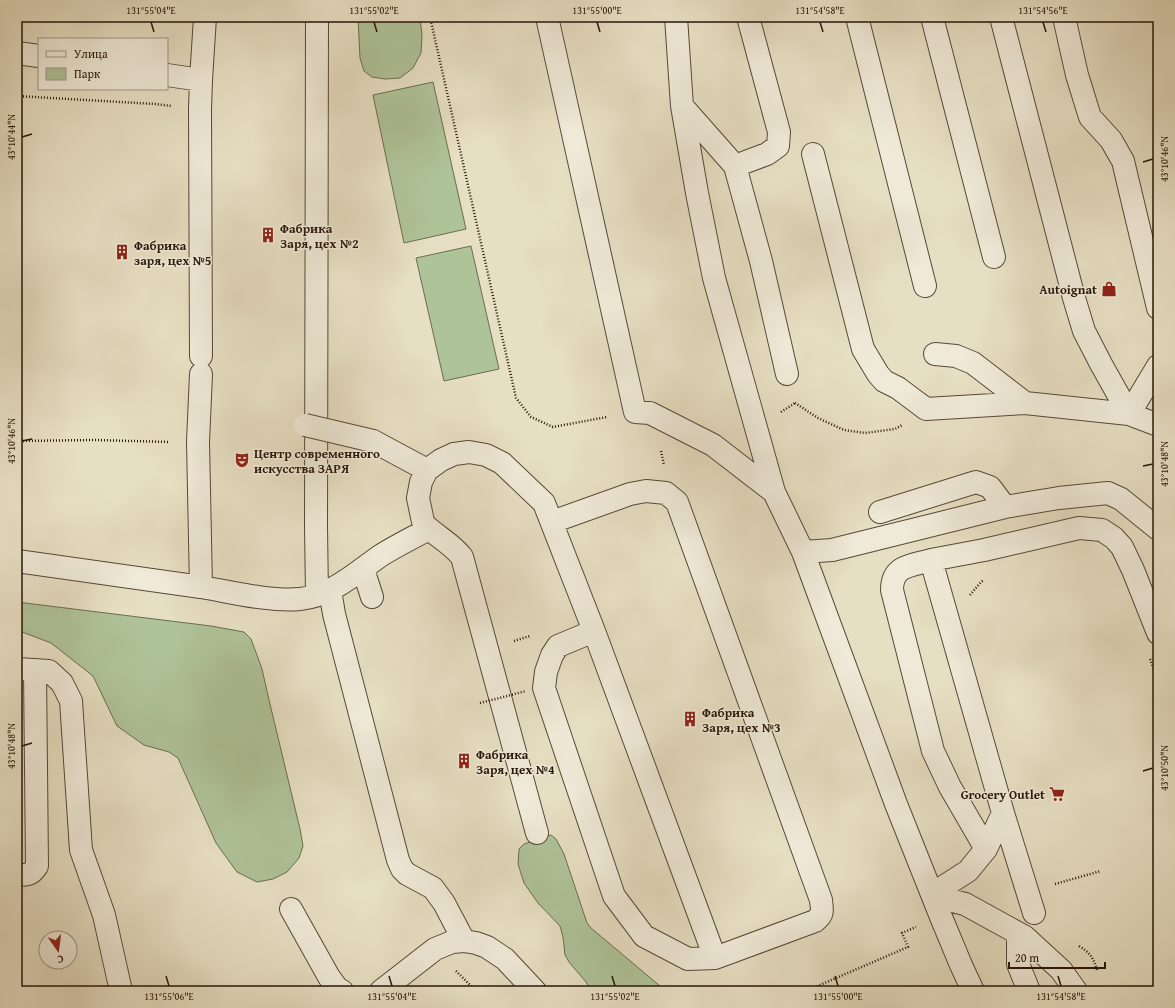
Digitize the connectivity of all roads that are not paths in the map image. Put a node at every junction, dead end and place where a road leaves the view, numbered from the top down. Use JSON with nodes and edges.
{"nodes":[{"id":1,"x":205,"y":17,"type":"edge"},
{"id":2,"x":317,"y":17,"type":"edge"},
{"id":3,"x":547,"y":17,"type":"edge"},
{"id":4,"x":676,"y":17,"type":"edge"},
{"id":5,"x":748,"y":17,"type":"edge"},
{"id":6,"x":857,"y":17,"type":"edge"},
{"id":7,"x":932,"y":17,"type":"edge"},
{"id":8,"x":1001,"y":17,"type":"edge"},
{"id":9,"x":1064,"y":17,"type":"edge"},
{"id":10,"x":17,"y":53,"type":"edge"},
{"id":11,"x":38,"y":56,"type":"edge"},
{"id":12,"x":168,"y":75,"type":"edge"},
{"id":13,"x":201,"y":80,"type":"junction"},
{"id":14,"x":682,"y":106,"type":"junction"},
{"id":15,"x":813,"y":154,"type":"dead end"},
{"id":16,"x":735,"y":166,"type":"junction"},
{"id":17,"x":994,"y":257,"type":"dead end"},
{"id":18,"x":925,"y":286,"type":"dead end"},
{"id":19,"x":1158,"y":308,"type":"edge"},
{"id":20,"x":935,"y":354,"type":"dead end"},
{"id":21,"x":1158,"y":366,"type":"edge"},
{"id":22,"x":787,"y":374,"type":"dead end"},
{"id":23,"x":1025,"y":402,"type":"junction"},
{"id":24,"x":1129,"y":414,"type":"junction"},
{"id":25,"x":305,"y":425,"type":"dead end"},
{"id":26,"x":1158,"y":425,"type":"edge"},
{"id":27,"x":428,"y":470,"type":"junction"},
{"id":28,"x":774,"y":492,"type":"junction"},
{"id":29,"x":1005,"y":507,"type":"junction"},
{"id":30,"x":880,"y":512,"type":"dead end"},
{"id":31,"x":552,"y":522,"type":"junction"},
{"id":32,"x":1158,"y":530,"type":"edge"},
{"id":33,"x":425,"y":531,"type":"junction"},
{"id":34,"x":803,"y":552,"type":"junction"},
{"id":35,"x":931,"y":560,"type":"junction"},
{"id":36,"x":17,"y":562,"type":"edge"},
{"id":37,"x":363,"y":569,"type":"junction"},
{"id":38,"x":201,"y":587,"type":"junction"},
{"id":39,"x":323,"y":593,"type":"junction"},
{"id":40,"x":372,"y":597,"type":"dead end"},
{"id":41,"x":594,"y":631,"type":"junction"},
{"id":42,"x":1158,"y":633,"type":"edge"},
{"id":43,"x":26,"y":669,"type":"edge"},
{"id":44,"x":1002,"y":813,"type":"junction"},
{"id":45,"x":537,"y":833,"type":"dead end"},
{"id":46,"x":986,"y":849,"type":"junction"},
{"id":47,"x":17,"y":875,"type":"edge"},
{"id":48,"x":932,"y":894,"type":"junction"},
{"id":49,"x":290,"y":909,"type":"dead end"},
{"id":50,"x":1034,"y":913,"type":"dead end"},
{"id":51,"x":1018,"y":934,"type":"junction"},
{"id":52,"x":464,"y":942,"type":"junction"},
{"id":53,"x":715,"y":958,"type":"junction"},
{"id":54,"x":121,"y":991,"type":"edge"},
{"id":55,"x":342,"y":991,"type":"edge"},
{"id":56,"x":381,"y":991,"type":"edge"},
{"id":57,"x":534,"y":991,"type":"edge"},
{"id":58,"x":973,"y":991,"type":"edge"},
{"id":59,"x":1030,"y":991,"type":"edge"},
{"id":60,"x":1076,"y":991,"type":"edge"}],
"edges":[{"from":1,"to":13,"type":"street"},
{"from":2,"to":39,"type":"street"},
{"from":3,"to":28,"type":"street"},
{"from":4,"to":14,"type":"street"},
{"from":5,"to":16,"type":"street"},
{"from":6,"to":18,"type":"street"},
{"from":7,"to":17,"type":"street"},
{"from":8,"to":24,"type":"street"},
{"from":9,"to":19,"type":"street"},
{"from":10,"to":11,"type":"street"},
{"from":12,"to":13,"type":"street"},
{"from":13,"to":38,"type":"street"},
{"from":14,"to":16,"type":"street"},
{"from":14,"to":28,"type":"street"},
{"from":15,"to":23,"type":"street"},
{"from":16,"to":22,"type":"street"},
{"from":20,"to":23,"type":"street"},
{"from":21,"to":24,"type":"street"},
{"from":23,"to":24,"type":"street"},
{"from":24,"to":26,"type":"street"},
{"from":25,"to":27,"type":"street","bridge":true},
{"from":27,"to":31,"type":"street"},
{"from":27,"to":33,"type":"street"},
{"from":28,"to":34,"type":"street"},
{"from":29,"to":30,"type":"street"},
{"from":29,"to":32,"type":"street"},
{"from":29,"to":34,"type":"street"},
{"from":31,"to":41,"type":"street"},
{"from":31,"to":53,"type":"street"},
{"from":33,"to":37,"type":"street"},
{"from":33,"to":45,"type":"street"},
{"from":34,"to":48,"type":"street"},
{"from":35,"to":42,"type":"street"},
{"from":35,"to":44,"type":"street"},
{"from":35,"to":46,"type":"street"},
{"from":36,"to":38,"type":"street"},
{"from":37,"to":39,"type":"street"},
{"from":37,"to":40,"type":"street"},
{"from":38,"to":39,"type":"street"},
{"from":39,"to":52,"type":"street"},
{"from":41,"to":53,"type":"street"},
{"from":41,"to":53,"type":"street"},
{"from":43,"to":47,"type":"street"},
{"from":43,"to":54,"type":"street"},
{"from":44,"to":46,"type":"street"},
{"from":44,"to":50,"type":"street"},
{"from":46,"to":48,"type":"street"},
{"from":48,"to":51,"type":"street"},
{"from":48,"to":58,"type":"street"},
{"from":49,"to":55,"type":"street"},
{"from":51,"to":59,"type":"street"},
{"from":51,"to":60,"type":"street"},
{"from":52,"to":56,"type":"street"},
{"from":52,"to":57,"type":"street"}]}
